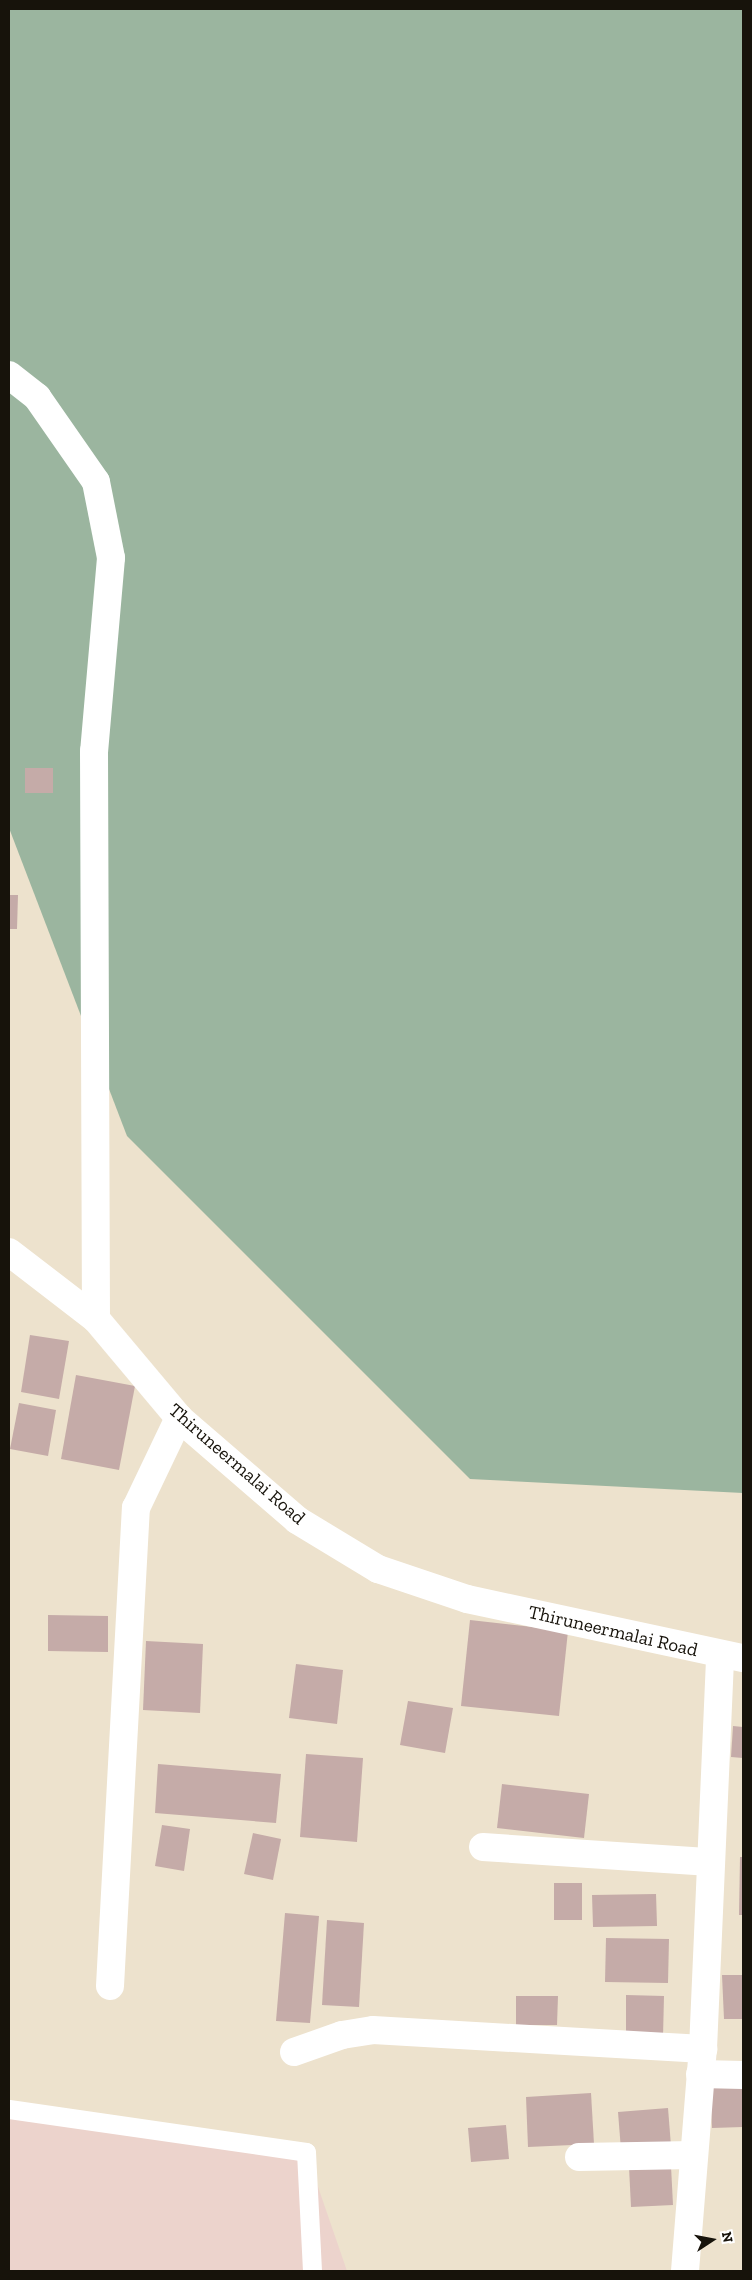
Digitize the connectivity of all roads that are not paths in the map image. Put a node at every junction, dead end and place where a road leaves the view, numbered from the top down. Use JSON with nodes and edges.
{"nodes":[{"id":1,"x":9,"y":375,"type":"edge"},
{"id":2,"x":9,"y":1252,"type":"edge"},
{"id":3,"x":96,"y":1320,"type":"junction"},
{"id":4,"x":179,"y":1418,"type":"junction"},
{"id":5,"x":732,"y":1657,"type":"edge"},
{"id":6,"x":483,"y":1847,"type":"dead end"},
{"id":7,"x":710,"y":1862,"type":"junction"},
{"id":8,"x":110,"y":1986,"type":"dead end"},
{"id":9,"x":294,"y":2052,"type":"dead end"},
{"id":10,"x":702,"y":2062,"type":"junction"},
{"id":11,"x":743,"y":2076,"type":"edge"},
{"id":12,"x":9,"y":2109,"type":"edge"},
{"id":13,"x":694,"y":2155,"type":"junction"},
{"id":14,"x":579,"y":2157,"type":"dead end"},
{"id":15,"x":312,"y":2271,"type":"edge"},
{"id":16,"x":685,"y":2271,"type":"edge"}],
"edges":[{"from":1,"to":3,"type":"street"},
{"from":2,"to":3,"type":"street","name":"Thiruneermalai Road"},
{"from":3,"to":4,"type":"street","name":"Thiruneermalai Road"},
{"from":4,"to":5,"type":"street","name":"Thiruneermalai Road"},
{"from":4,"to":8,"type":"street"},
{"from":5,"to":7,"type":"street"},
{"from":6,"to":7,"type":"street"},
{"from":7,"to":10,"type":"street"},
{"from":9,"to":10,"type":"street"},
{"from":10,"to":11,"type":"street"},
{"from":10,"to":13,"type":"street"},
{"from":12,"to":15,"type":"lane"},
{"from":13,"to":14,"type":"street"},
{"from":13,"to":16,"type":"street"}]}
